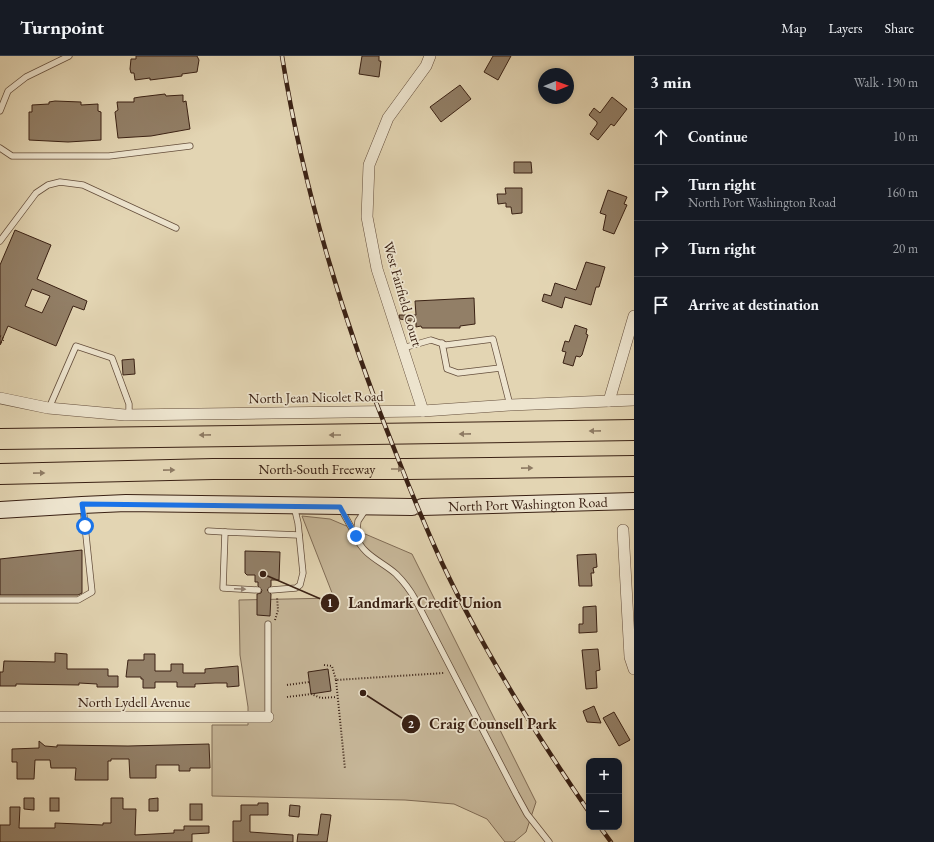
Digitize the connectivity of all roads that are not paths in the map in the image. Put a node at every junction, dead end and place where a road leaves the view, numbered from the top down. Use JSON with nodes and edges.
{"nodes":[{"id":1,"x":69,"y":56,"type":"edge"},
{"id":2,"x":430,"y":56,"type":"edge"},
{"id":3,"x":0,"y":112,"type":"edge"},
{"id":4,"x":190,"y":146,"type":"dead end"},
{"id":5,"x":0,"y":148,"type":"edge"},
{"id":6,"x":176,"y":228,"type":"dead end"},
{"id":7,"x":0,"y":241,"type":"edge"},
{"id":8,"x":634,"y":316,"type":"edge"},
{"id":9,"x":442,"y":343,"type":"junction"},
{"id":10,"x":403,"y":348,"type":"junction"},
{"id":11,"x":500,"y":368,"type":"junction"},
{"id":12,"x":0,"y":398,"type":"edge"},
{"id":13,"x":634,"y":400,"type":"edge"},
{"id":14,"x":609,"y":401,"type":"junction"},
{"id":15,"x":510,"y":405,"type":"junction"},
{"id":16,"x":48,"y":408,"type":"junction"},
{"id":17,"x":423,"y":411,"type":"junction"},
{"id":18,"x":130,"y":415,"type":"junction"},
{"id":19,"x":634,"y":430,"type":"edge"},
{"id":20,"x":0,"y":439,"type":"edge"},
{"id":21,"x":634,"y":466,"type":"edge"},
{"id":22,"x":0,"y":474,"type":"edge"},
{"id":23,"x":634,"y":501,"type":"edge"},
{"id":24,"x":82,"y":504,"type":"junction"},
{"id":25,"x":294,"y":506,"type":"junction"},
{"id":26,"x":340,"y":507,"type":"junction"},
{"id":27,"x":367,"y":508,"type":"junction"},
{"id":28,"x":0,"y":510,"type":"edge"},
{"id":29,"x":622,"y":530,"type":"dead end"},
{"id":30,"x":208,"y":531,"type":"dead end"},
{"id":31,"x":225,"y":532,"type":"junction"},
{"id":32,"x":299,"y":535,"type":"junction"},
{"id":33,"x":356,"y":536,"type":"junction"},
{"id":34,"x":258,"y":590,"type":"dead end"},
{"id":35,"x":271,"y":590,"type":"road end"},
{"id":36,"x":0,"y":600,"type":"edge"},
{"id":37,"x":268,"y":624,"type":"road end"},
{"id":38,"x":634,"y":668,"type":"edge"},
{"id":39,"x":0,"y":716,"type":"edge"},
{"id":40,"x":268,"y":717,"type":"joint"},
{"id":41,"x":549,"y":842,"type":"edge"}],
"edges":[{"from":1,"to":3,"type":"lane"},
{"from":2,"to":10,"type":"street","name":"West Fairfield Court"},
{"from":4,"to":5,"type":"lane"},
{"from":6,"to":7,"type":"lane"},
{"from":8,"to":14,"type":"street"},
{"from":9,"to":10,"type":"lane"},
{"from":9,"to":11,"type":"lane"},
{"from":9,"to":11,"type":"lane"},
{"from":10,"to":17,"type":"street","name":"West Fairfield Court"},
{"from":11,"to":15,"type":"lane"},
{"from":12,"to":16,"type":"street","name":"North Jean Nicolet Road"},
{"from":13,"to":14,"type":"street","name":"North Jean Nicolet Road"},
{"from":14,"to":15,"type":"street","name":"North Jean Nicolet Road"},
{"from":15,"to":17,"type":"street","name":"North Jean Nicolet Road"},
{"from":16,"to":18,"type":"street","name":"North Jean Nicolet Road"},
{"from":16,"to":18,"type":"lane"},
{"from":17,"to":18,"type":"street","name":"North Jean Nicolet Road"},
{"from":19,"to":20,"type":"highway","one_way":true},
{"from":22,"to":21,"type":"highway","name":"North-South Freeway","one_way":true},
{"from":23,"to":27,"type":"main road","name":"North Port Washington Road"},
{"from":24,"to":25,"type":"main road","name":"North Port Washington Road"},
{"from":24,"to":28,"type":"main road","name":"North Port Washington Road"},
{"from":24,"to":36,"type":"lane"},
{"from":25,"to":26,"type":"main road","name":"North Port Washington Road"},
{"from":25,"to":32,"type":"lane"},
{"from":26,"to":27,"type":"main road","name":"North Port Washington Road"},
{"from":26,"to":33,"type":"lane"},
{"from":27,"to":33,"type":"lane"},
{"from":29,"to":38,"type":"street"},
{"from":30,"to":31,"type":"lane"},
{"from":31,"to":32,"type":"lane"},
{"from":31,"to":34,"type":"lane","one_way":true},
{"from":32,"to":35,"type":"lane"},
{"from":33,"to":41,"type":"lane"},
{"from":37,"to":40,"type":"lane"},
{"from":39,"to":40,"type":"street","name":"North Lydell Avenue"}]}
